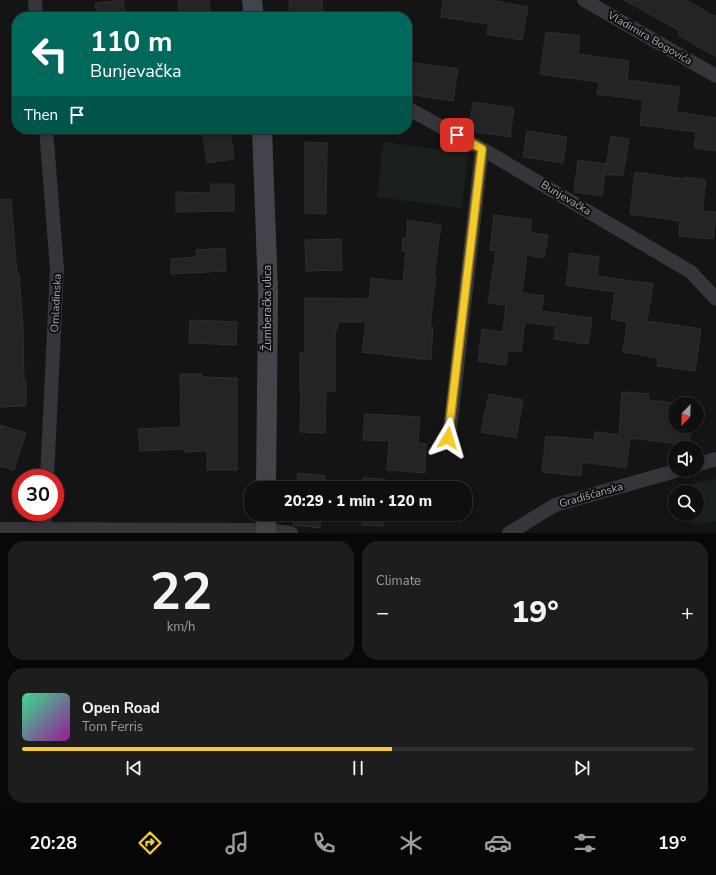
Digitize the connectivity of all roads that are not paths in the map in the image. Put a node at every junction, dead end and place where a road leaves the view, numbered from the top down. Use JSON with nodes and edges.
{"nodes":[{"id":1,"x":35,"y":0,"type":"edge"},
{"id":2,"x":252,"y":0,"type":"edge"},
{"id":3,"x":584,"y":0,"type":"edge"},
{"id":4,"x":36,"y":12,"type":"edge"},
{"id":5,"x":253,"y":12,"type":"edge"},
{"id":6,"x":716,"y":76,"type":"edge"},
{"id":7,"x":412,"y":111,"type":"edge"},
{"id":8,"x":46,"y":134,"type":"edge"},
{"id":9,"x":262,"y":134,"type":"edge"},
{"id":10,"x":482,"y":149,"type":"junction"},
{"id":11,"x":716,"y":299,"type":"edge"},
{"id":12,"x":448,"y":438,"type":"dead end"},
{"id":13,"x":716,"y":459,"type":"edge"},
{"id":14,"x":704,"y":463,"type":"edge"},
{"id":15,"x":47,"y":469,"type":"edge"},
{"id":16,"x":668,"y":473,"type":"edge"},
{"id":17,"x":266,"y":481,"type":"edge"},
{"id":18,"x":45,"y":521,"type":"edge"},
{"id":19,"x":266,"y":526,"type":"edge"},
{"id":20,"x":0,"y":529,"type":"edge"},
{"id":21,"x":44,"y":531,"type":"edge"},
{"id":22,"x":291,"y":533,"type":"edge"},
{"id":23,"x":509,"y":533,"type":"edge"}],
"edges":[{"from":1,"to":4,"type":"street"},
{"from":2,"to":5,"type":"main road"},
{"from":3,"to":6,"type":"street","name":"Vladimira Bogovića"},
{"from":7,"to":10,"type":"street","name":"Bunjevačka"},
{"from":8,"to":15,"type":"street","name":"Omladinska"},
{"from":9,"to":17,"type":"main road","name":"Žumberačka ulica"},
{"from":10,"to":11,"type":"street","name":"Bunjevačka"},
{"from":10,"to":12,"type":"street"},
{"from":13,"to":14,"type":"street"},
{"from":16,"to":23,"type":"street","name":"Gradišćanska"},
{"from":18,"to":21,"type":"street"},
{"from":19,"to":21,"type":"street"},
{"from":19,"to":22,"type":"street"},
{"from":20,"to":21,"type":"street"}]}
